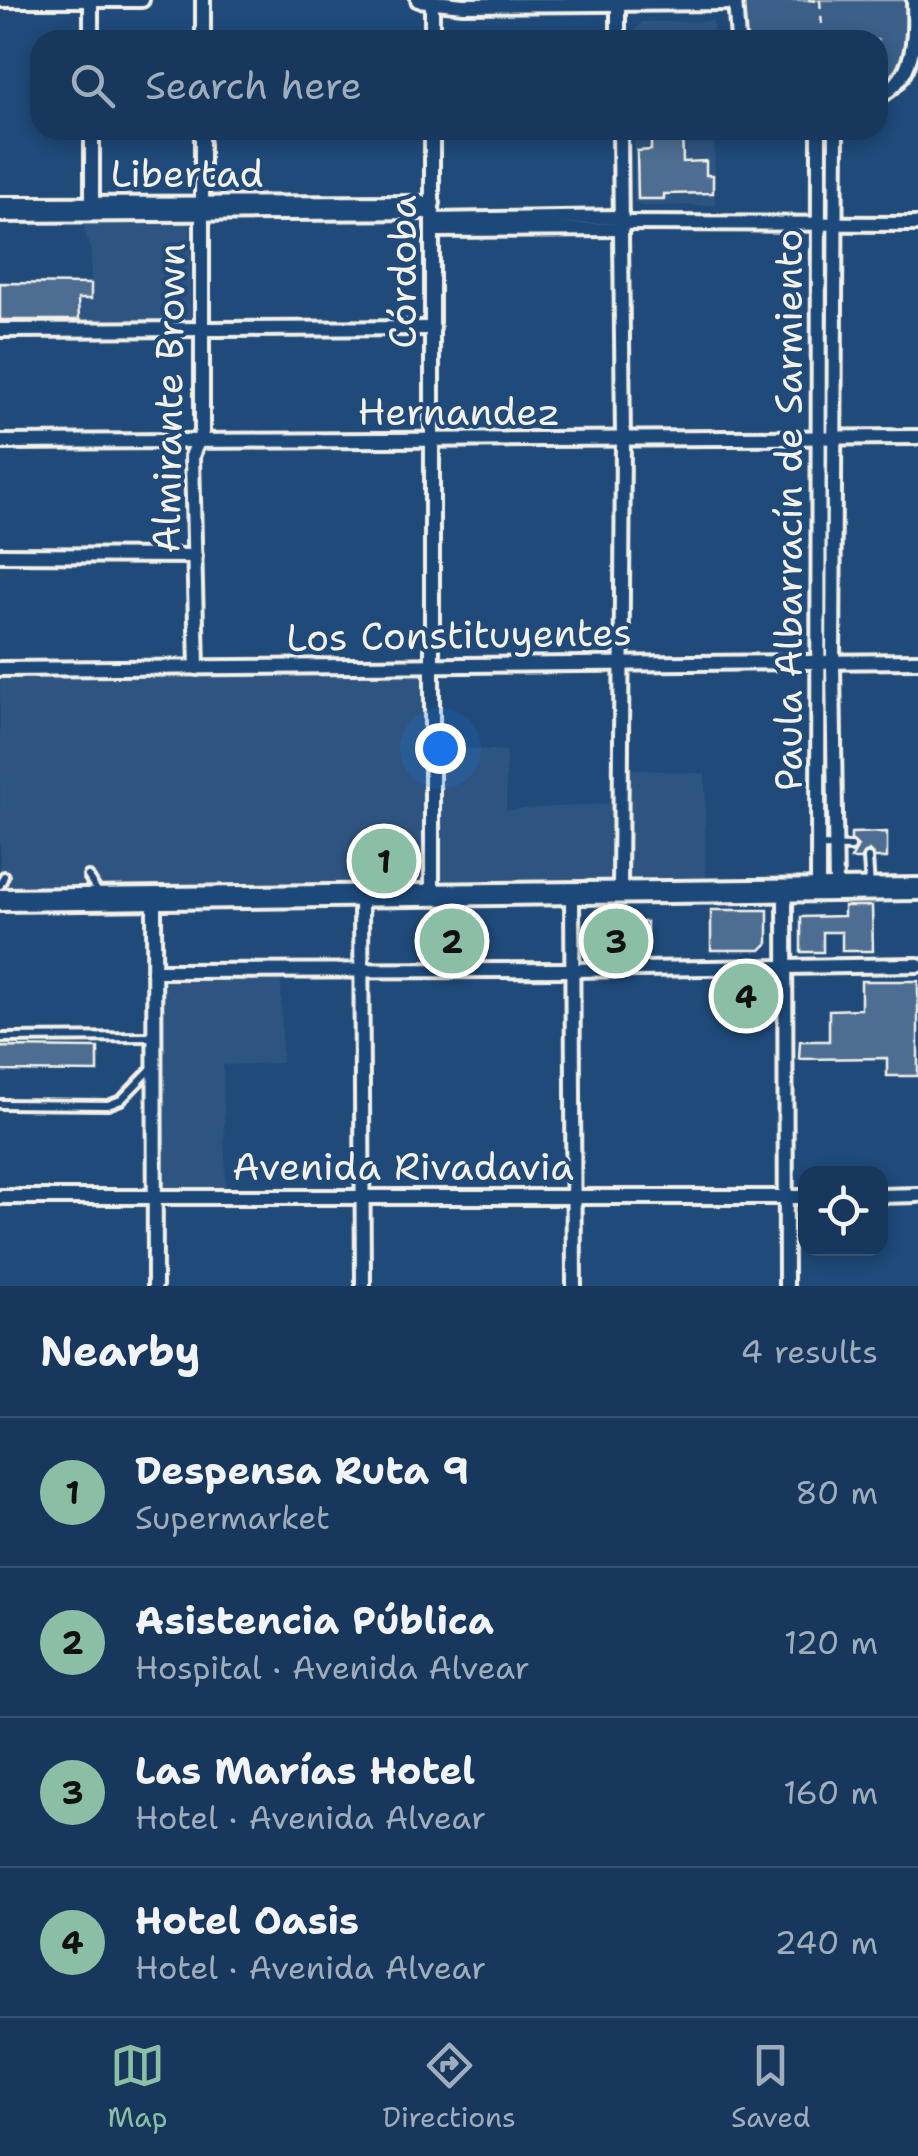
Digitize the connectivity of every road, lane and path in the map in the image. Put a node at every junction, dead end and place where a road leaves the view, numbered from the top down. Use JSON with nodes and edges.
{"nodes":[{"id":1,"x":0,"y":0,"type":"edge"},
{"id":2,"x":92,"y":0,"type":"edge"},
{"id":3,"x":142,"y":0,"type":"edge"},
{"id":4,"x":203,"y":0,"type":"edge"},
{"id":5,"x":808,"y":0,"type":"edge"},
{"id":6,"x":427,"y":1,"type":"edge"},
{"id":7,"x":735,"y":1,"type":"edge"},
{"id":8,"x":820,"y":1,"type":"edge"},
{"id":9,"x":618,"y":2,"type":"edge"},
{"id":10,"x":915,"y":7,"type":"edge"},
{"id":11,"x":92,"y":30,"type":"edge"},
{"id":12,"x":203,"y":30,"type":"edge"},
{"id":13,"x":431,"y":30,"type":"edge"},
{"id":14,"x":618,"y":30,"type":"edge"},
{"id":15,"x":737,"y":30,"type":"edge"},
{"id":16,"x":821,"y":30,"type":"edge"},
{"id":17,"x":888,"y":88,"type":"edge"},
{"id":18,"x":92,"y":140,"type":"edge"},
{"id":19,"x":202,"y":140,"type":"edge"},
{"id":20,"x":432,"y":140,"type":"edge"},
{"id":21,"x":620,"y":140,"type":"edge"},
{"id":22,"x":820,"y":140,"type":"edge"},
{"id":23,"x":836,"y":140,"type":"edge"},
{"id":24,"x":0,"y":204,"type":"edge"},
{"id":25,"x":92,"y":209,"type":"junction"},
{"id":26,"x":203,"y":209,"type":"junction"},
{"id":27,"x":0,"y":215,"type":"edge"},
{"id":28,"x":433,"y":216,"type":"junction"},
{"id":29,"x":622,"y":223,"type":"junction"},
{"id":30,"x":819,"y":224,"type":"junction"},
{"id":31,"x":834,"y":224,"type":"junction"},
{"id":32,"x":918,"y":224,"type":"edge"},
{"id":33,"x":203,"y":328,"type":"junction"},
{"id":34,"x":433,"y":328,"type":"junction"},
{"id":35,"x":0,"y":330,"type":"edge"},
{"id":36,"x":835,"y":437,"type":"junction"},
{"id":37,"x":918,"y":437,"type":"edge"},
{"id":38,"x":819,"y":438,"type":"junction"},
{"id":39,"x":623,"y":440,"type":"junction"},
{"id":40,"x":0,"y":442,"type":"edge"},
{"id":41,"x":434,"y":442,"type":"junction"},
{"id":42,"x":199,"y":443,"type":"junction"},
{"id":43,"x":0,"y":555,"type":"edge"},
{"id":44,"x":195,"y":556,"type":"junction"},
{"id":45,"x":918,"y":661,"type":"edge"},
{"id":46,"x":826,"y":662,"type":"junction"},
{"id":47,"x":620,"y":663,"type":"junction"},
{"id":48,"x":432,"y":667,"type":"junction"},
{"id":49,"x":197,"y":668,"type":"junction"},
{"id":50,"x":0,"y":669,"type":"edge"},
{"id":51,"x":818,"y":846,"type":"junction"},
{"id":52,"x":836,"y":846,"type":"junction"},
{"id":53,"x":851,"y":847,"type":"dead end"},
{"id":54,"x":868,"y":858,"type":"dead end"},
{"id":55,"x":4,"y":876,"type":"dead end"},
{"id":56,"x":88,"y":876,"type":"dead end"},
{"id":57,"x":0,"y":885,"type":"edge"},
{"id":58,"x":918,"y":889,"type":"edge"},
{"id":59,"x":827,"y":890,"type":"junction"},
{"id":60,"x":870,"y":890,"type":"junction"},
{"id":61,"x":785,"y":891,"type":"junction"},
{"id":62,"x":620,"y":892,"type":"junction"},
{"id":63,"x":572,"y":894,"type":"junction"},
{"id":64,"x":432,"y":895,"type":"junction"},
{"id":65,"x":362,"y":896,"type":"junction"},
{"id":66,"x":154,"y":899,"type":"junction"},
{"id":67,"x":0,"y":900,"type":"edge"},
{"id":68,"x":102,"y":900,"type":"junction"},
{"id":69,"x":918,"y":965,"type":"edge"},
{"id":70,"x":785,"y":967,"type":"junction"},
{"id":71,"x":362,"y":969,"type":"junction"},
{"id":72,"x":572,"y":970,"type":"junction"},
{"id":73,"x":154,"y":971,"type":"junction"},
{"id":74,"x":154,"y":1037,"type":"junction"},
{"id":75,"x":0,"y":1038,"type":"edge"},
{"id":76,"x":154,"y":1066,"type":"junction"},
{"id":77,"x":0,"y":1104,"type":"edge"},
{"id":78,"x":918,"y":1195,"type":"edge"},
{"id":79,"x":154,"y":1196,"type":"junction"},
{"id":80,"x":888,"y":1196,"type":"edge"},
{"id":81,"x":0,"y":1197,"type":"edge"},
{"id":82,"x":798,"y":1197,"type":"edge"},
{"id":83,"x":362,"y":1198,"type":"junction"},
{"id":84,"x":574,"y":1198,"type":"junction"},
{"id":85,"x":786,"y":1198,"type":"junction"},
{"id":86,"x":155,"y":1286,"type":"edge"},
{"id":87,"x":363,"y":1286,"type":"edge"},
{"id":88,"x":574,"y":1286,"type":"edge"},
{"id":89,"x":786,"y":1286,"type":"edge"}],
"edges":[{"from":1,"to":2,"type":"street"},
{"from":2,"to":3,"type":"street"},
{"from":2,"to":11,"type":"street"},
{"from":4,"to":12,"type":"street"},
{"from":5,"to":8,"type":"path"},
{"from":6,"to":9,"type":"street"},
{"from":6,"to":13,"type":"street"},
{"from":7,"to":9,"type":"street"},
{"from":7,"to":15,"type":"street"},
{"from":8,"to":16,"type":"path"},
{"from":9,"to":14,"type":"street"},
{"from":10,"to":17,"type":"street"},
{"from":18,"to":25,"type":"street"},
{"from":19,"to":26,"type":"street","name":"Almirante Brown"},
{"from":20,"to":28,"type":"street","name":"Córdoba"},
{"from":21,"to":29,"type":"street"},
{"from":22,"to":30,"type":"street","name":"Paula Albarracín de Sarmiento"},
{"from":23,"to":31,"type":"street","name":"Paula Albarracín de Sarmiento"},
{"from":24,"to":25,"type":"street","name":"Libertad"},
{"from":25,"to":26,"type":"street","name":"Libertad"},
{"from":25,"to":27,"type":"street","name":"Libertad"},
{"from":26,"to":28,"type":"street","name":"Libertad"},
{"from":26,"to":33,"type":"street","name":"Almirante Brown"},
{"from":28,"to":29,"type":"street","name":"Libertad"},
{"from":28,"to":34,"type":"street","name":"Córdoba"},
{"from":29,"to":30,"type":"street","name":"Libertad"},
{"from":29,"to":39,"type":"street"},
{"from":30,"to":31,"type":"street","name":"Libertad"},
{"from":30,"to":38,"type":"street","name":"Paula Albarracín de Sarmiento"},
{"from":31,"to":32,"type":"street","name":"Libertad"},
{"from":31,"to":36,"type":"street","name":"Paula Albarracín de Sarmiento"},
{"from":33,"to":34,"type":"street"},
{"from":33,"to":35,"type":"street"},
{"from":33,"to":42,"type":"street","name":"Almirante Brown"},
{"from":34,"to":41,"type":"street","name":"Córdoba"},
{"from":36,"to":37,"type":"street","name":"Hernandez"},
{"from":36,"to":38,"type":"street","name":"Hernandez"},
{"from":36,"to":46,"type":"street","name":"Paula Albarracín de Sarmiento"},
{"from":38,"to":39,"type":"street","name":"Hernandez"},
{"from":38,"to":46,"type":"street","name":"Paula Albarracín de Sarmiento"},
{"from":39,"to":41,"type":"street","name":"Hernandez"},
{"from":39,"to":47,"type":"street"},
{"from":40,"to":42,"type":"street","name":"Hernandez"},
{"from":41,"to":42,"type":"street","name":"Hernandez"},
{"from":41,"to":48,"type":"street","name":"Córdoba"},
{"from":42,"to":44,"type":"street","name":"Almirante Brown"},
{"from":43,"to":44,"type":"street"},
{"from":44,"to":49,"type":"street","name":"Almirante Brown"},
{"from":45,"to":46,"type":"street","name":"Los Constituyentes"},
{"from":46,"to":47,"type":"street","name":"Los Constituyentes"},
{"from":46,"to":51,"type":"street","name":"Paula Albarracín de Sarmiento"},
{"from":46,"to":52,"type":"street","name":"Paula Albarracín de Sarmiento"},
{"from":47,"to":48,"type":"street","name":"Los Constituyentes"},
{"from":47,"to":62,"type":"street"},
{"from":48,"to":49,"type":"street","name":"Los Constituyentes"},
{"from":48,"to":64,"type":"street","name":"Córdoba"},
{"from":49,"to":50,"type":"street","name":"Los Constituyentes"},
{"from":51,"to":52,"type":"lane"},
{"from":51,"to":59,"type":"street","name":"Paula Albarracín de Sarmiento"},
{"from":52,"to":53,"type":"lane"},
{"from":52,"to":59,"type":"street","name":"Paula Albarracín de Sarmiento"},
{"from":54,"to":60,"type":"lane"},
{"from":55,"to":57,"type":"lane"},
{"from":56,"to":68,"type":"lane"},
{"from":58,"to":60,"type":"main road"},
{"from":59,"to":60,"type":"main road"},
{"from":59,"to":61,"type":"main road"},
{"from":61,"to":62,"type":"main road"},
{"from":61,"to":70,"type":"street"},
{"from":62,"to":63,"type":"main road"},
{"from":63,"to":64,"type":"main road"},
{"from":63,"to":72,"type":"street"},
{"from":64,"to":65,"type":"main road"},
{"from":65,"to":66,"type":"main road"},
{"from":65,"to":71,"type":"street"},
{"from":66,"to":68,"type":"main road"},
{"from":66,"to":73,"type":"street"},
{"from":67,"to":68,"type":"main road"},
{"from":69,"to":70,"type":"street"},
{"from":70,"to":72,"type":"street"},
{"from":70,"to":85,"type":"street"},
{"from":71,"to":72,"type":"street"},
{"from":71,"to":73,"type":"street"},
{"from":71,"to":83,"type":"street"},
{"from":72,"to":84,"type":"street"},
{"from":73,"to":74,"type":"street"},
{"from":74,"to":75,"type":"lane"},
{"from":74,"to":76,"type":"street"},
{"from":76,"to":77,"type":"lane"},
{"from":76,"to":79,"type":"street"},
{"from":78,"to":80,"type":"street"},
{"from":79,"to":81,"type":"street","name":"Avenida Rivadavia"},
{"from":79,"to":83,"type":"street","name":"Avenida Rivadavia"},
{"from":79,"to":86,"type":"street"},
{"from":82,"to":85,"type":"street","name":"Avenida Rivadavia"},
{"from":83,"to":84,"type":"street","name":"Avenida Rivadavia"},
{"from":83,"to":87,"type":"street"},
{"from":84,"to":85,"type":"street","name":"Avenida Rivadavia"},
{"from":84,"to":88,"type":"street"},
{"from":85,"to":89,"type":"street"}]}
